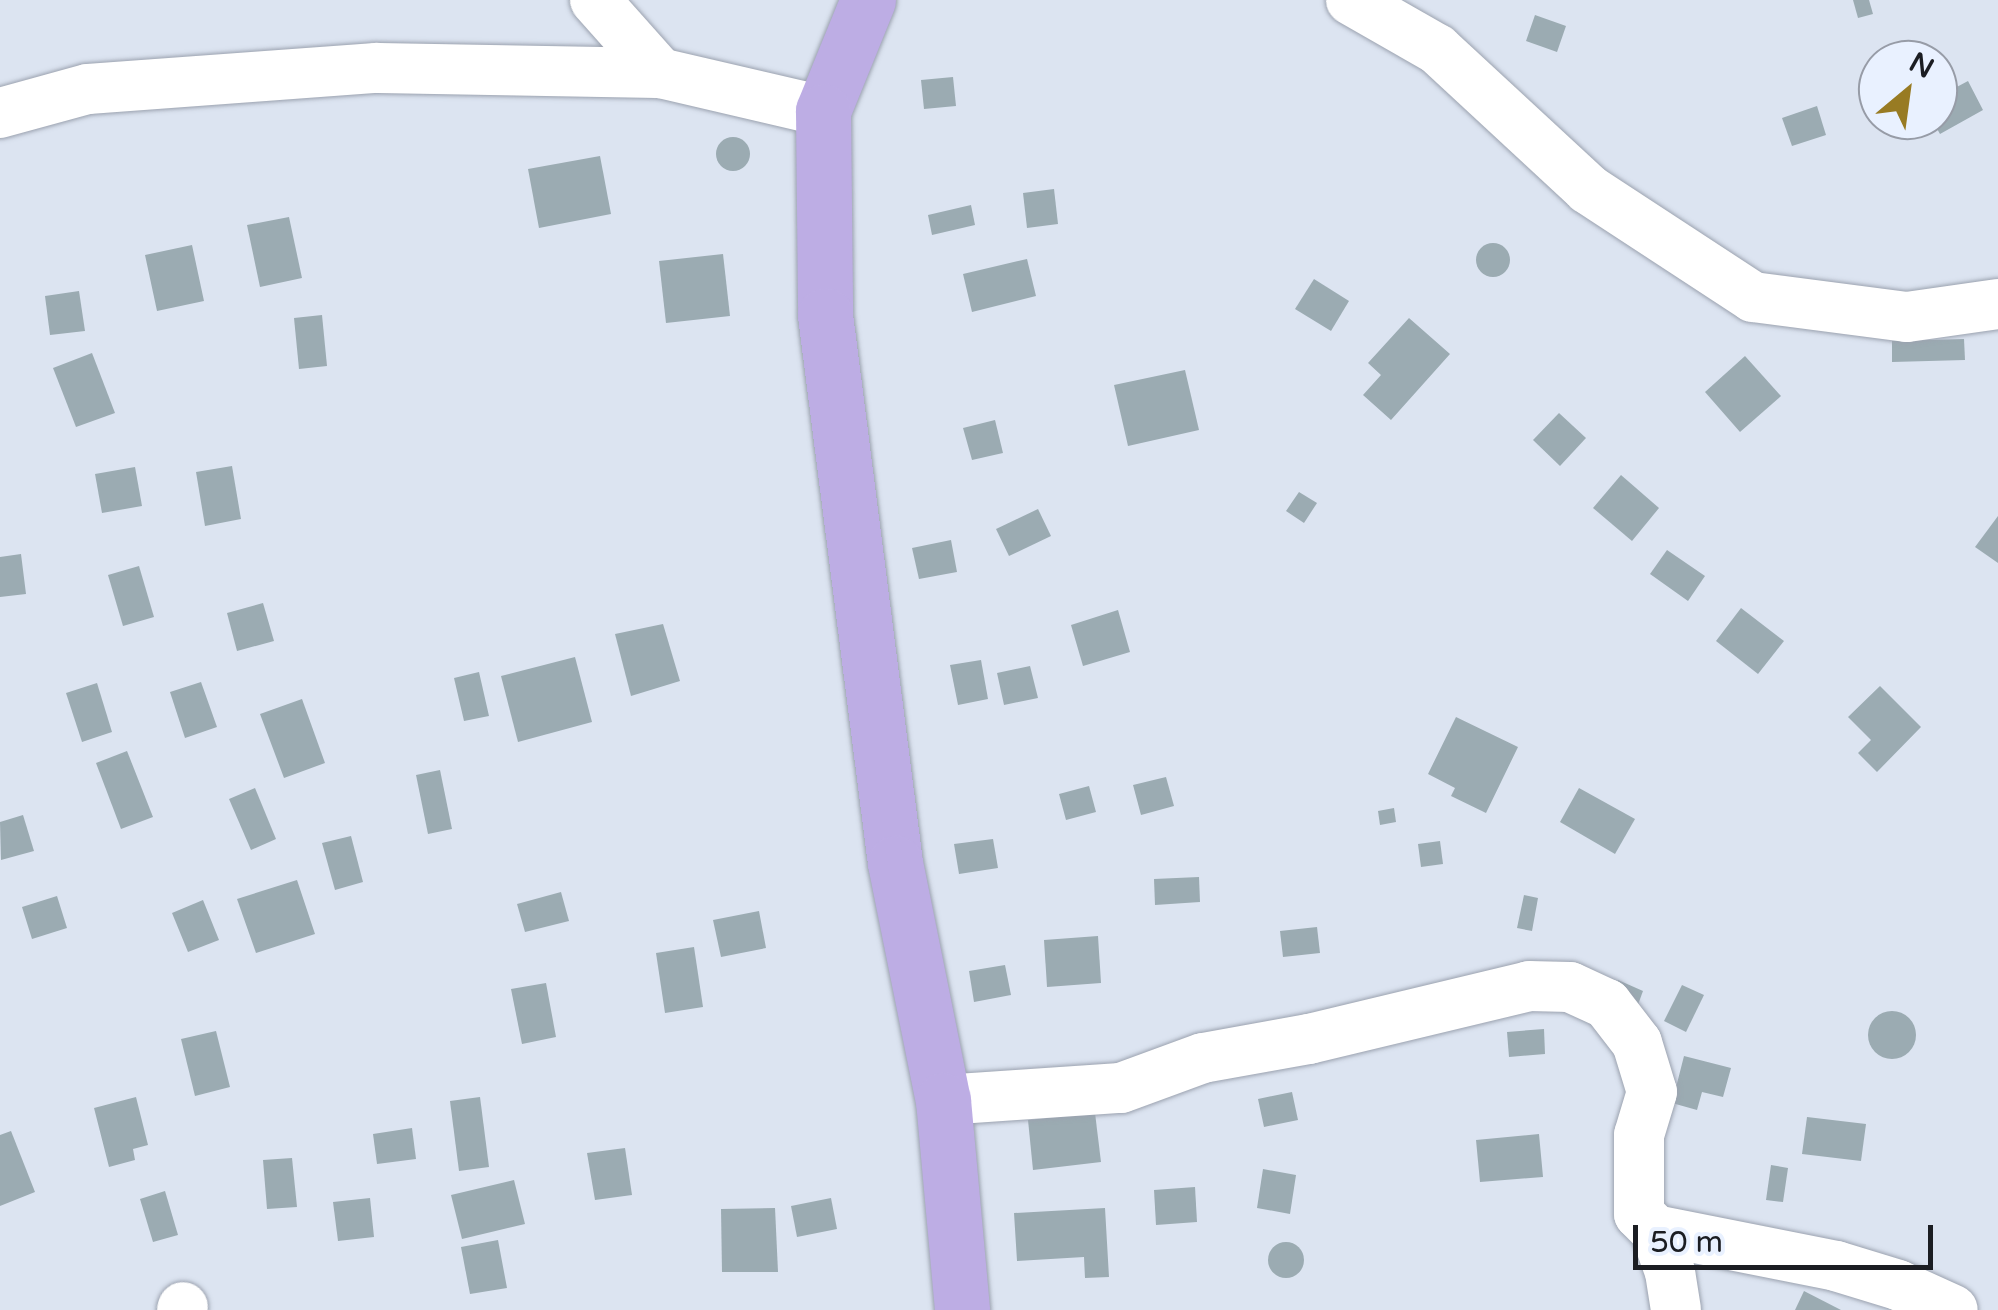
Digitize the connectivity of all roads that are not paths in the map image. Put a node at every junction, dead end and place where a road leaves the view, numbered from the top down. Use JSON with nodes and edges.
{"nodes":[{"id":1,"x":594,"y":0,"type":"edge"},
{"id":2,"x":868,"y":0,"type":"edge"},
{"id":3,"x":1351,"y":0,"type":"edge"},
{"id":4,"x":660,"y":73,"type":"junction"},
{"id":5,"x":823,"y":111,"type":"junction"},
{"id":6,"x":0,"y":113,"type":"edge"},
{"id":7,"x":1998,"y":304,"type":"edge"},
{"id":8,"x":942,"y":1100,"type":"junction"},
{"id":9,"x":1656,"y":1230,"type":"junction"},
{"id":10,"x":962,"y":1310,"type":"edge"},
{"id":11,"x":1676,"y":1310,"type":"edge"},
{"id":12,"x":1953,"y":1310,"type":"edge"}],
"edges":[{"from":1,"to":4,"type":"street"},
{"from":2,"to":5,"type":"main road"},
{"from":3,"to":7,"type":"street"},
{"from":4,"to":5,"type":"street"},
{"from":4,"to":6,"type":"street"},
{"from":5,"to":8,"type":"main road"},
{"from":8,"to":9,"type":"street"},
{"from":8,"to":10,"type":"main road"},
{"from":9,"to":11,"type":"street"},
{"from":9,"to":12,"type":"street"}]}
